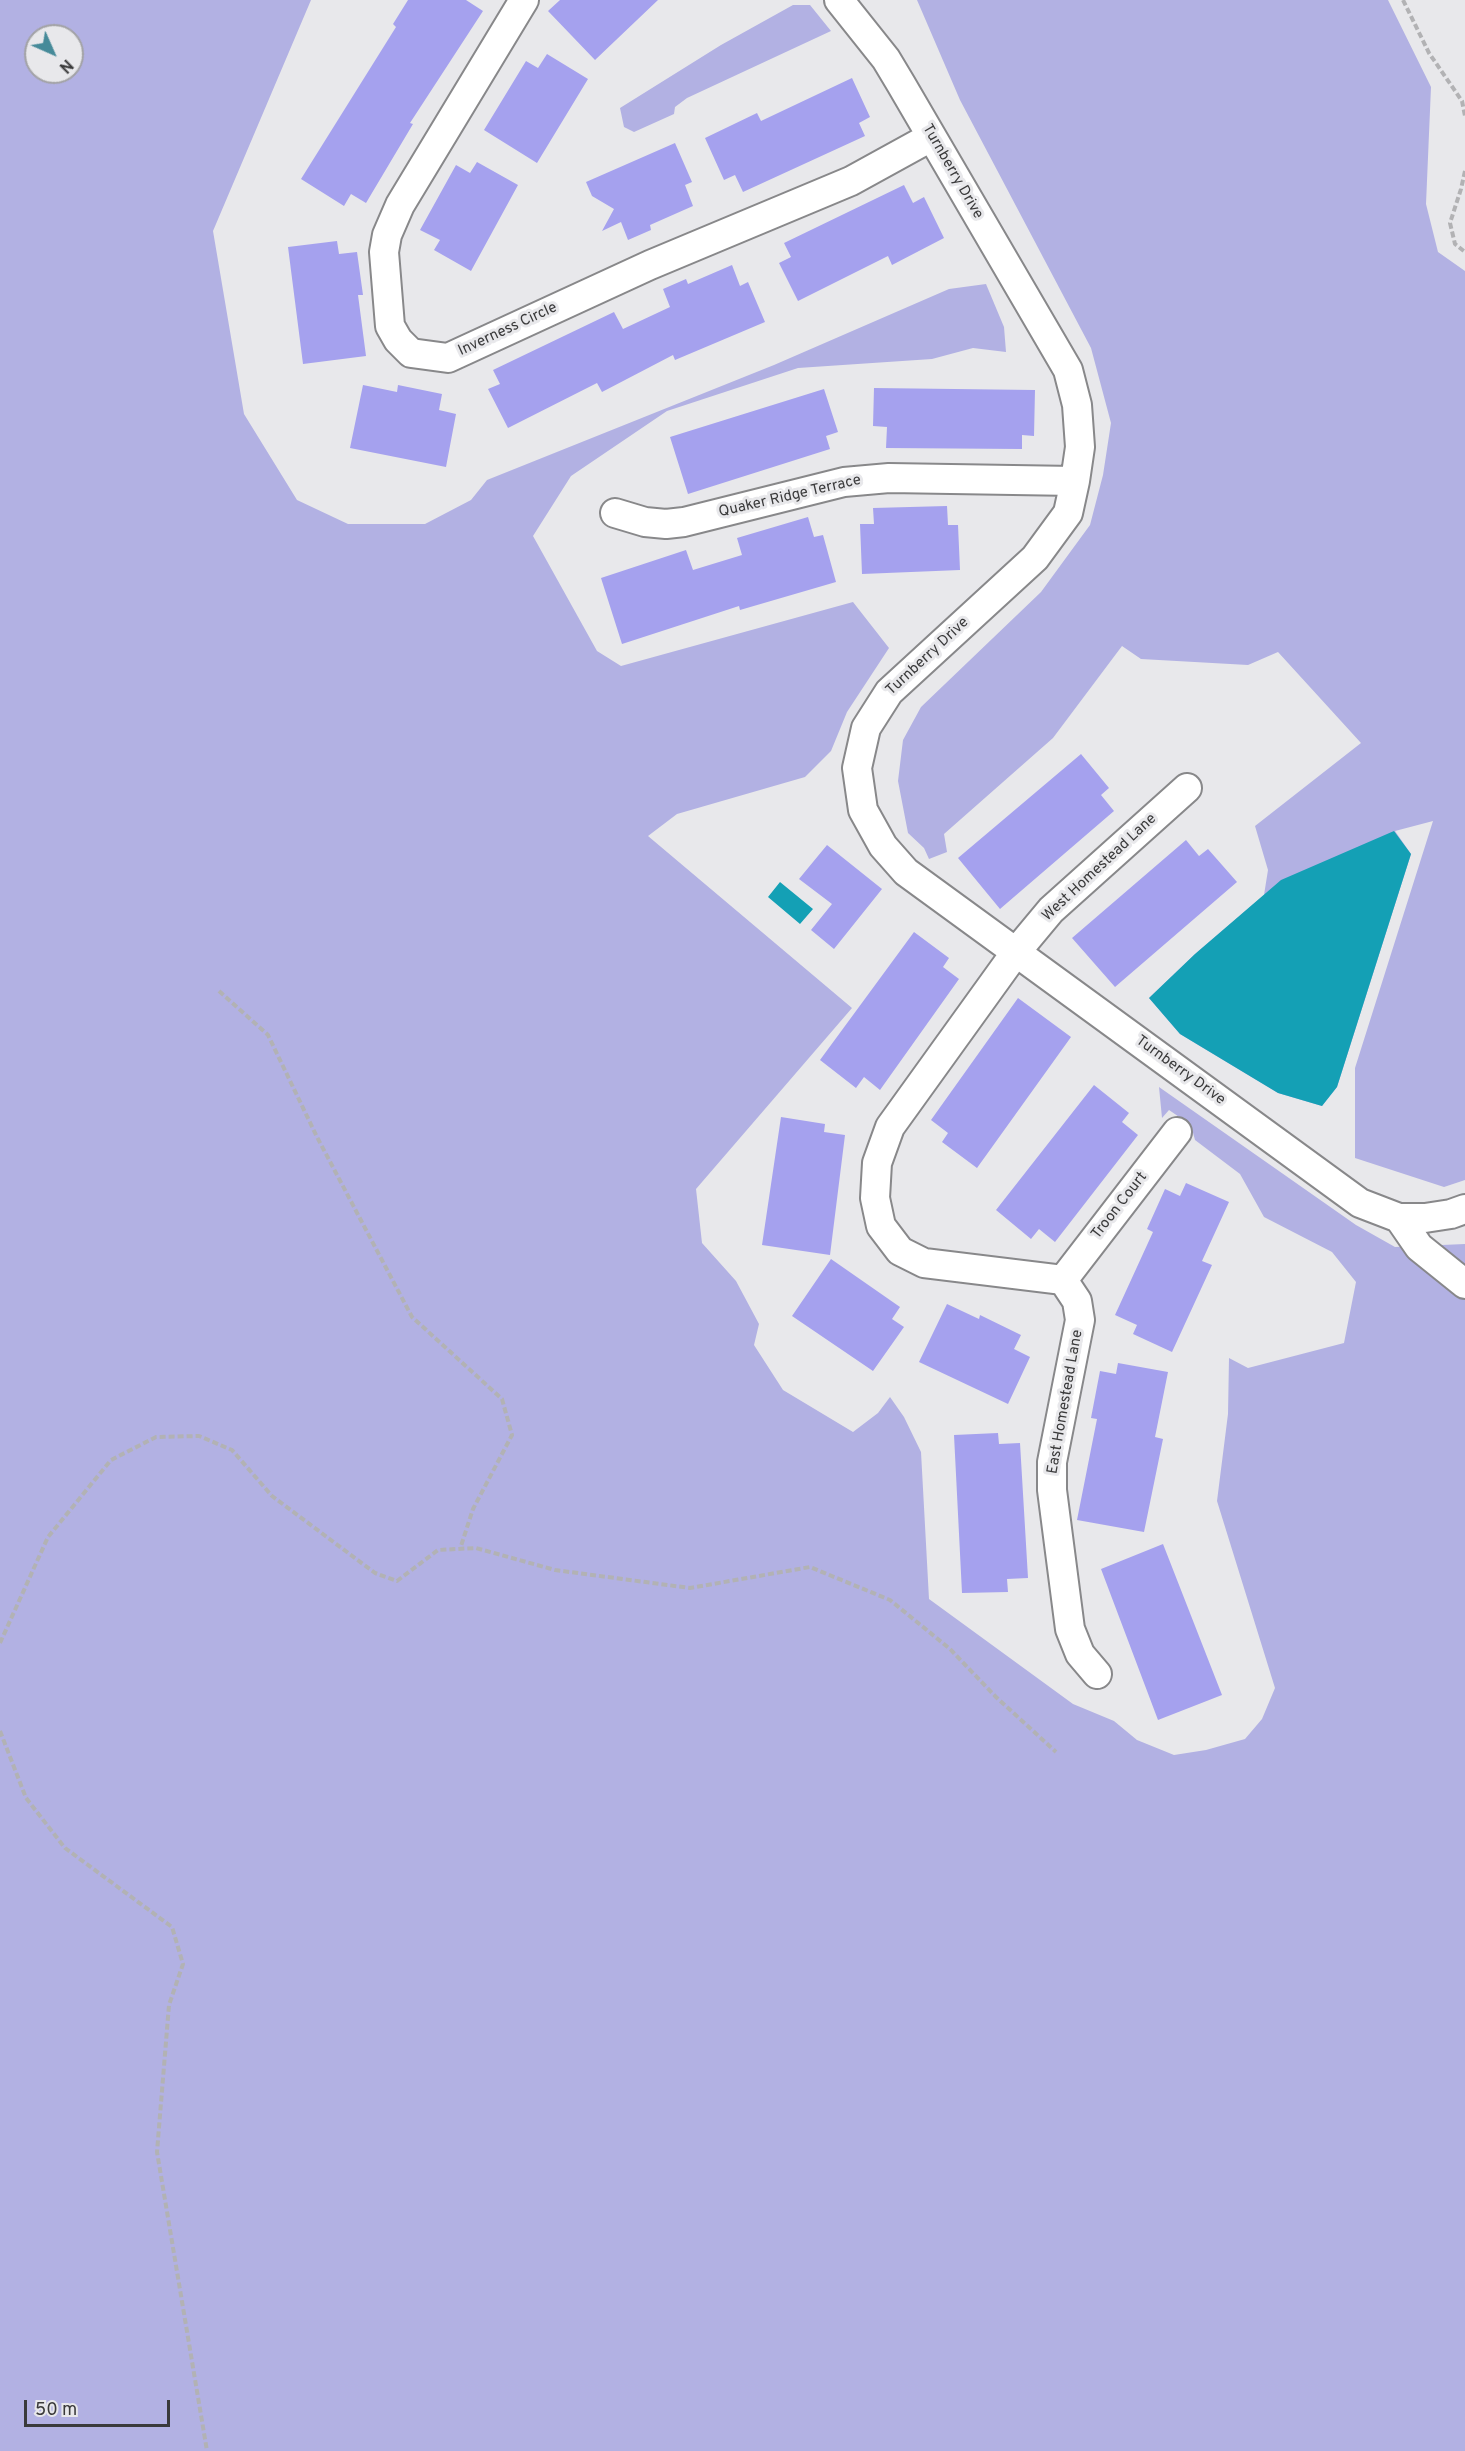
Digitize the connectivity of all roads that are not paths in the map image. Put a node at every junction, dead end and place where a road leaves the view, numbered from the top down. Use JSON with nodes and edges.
{"nodes":[{"id":1,"x":524,"y":0,"type":"edge"},
{"id":2,"x":839,"y":0,"type":"edge"},
{"id":3,"x":931,"y":137,"type":"junction"},
{"id":4,"x":1075,"y":481,"type":"junction"},
{"id":5,"x":615,"y":513,"type":"dead end"},
{"id":6,"x":1187,"y":788,"type":"dead end"},
{"id":7,"x":1016,"y":952,"type":"junction"},
{"id":8,"x":1177,"y":1132,"type":"dead end"},
{"id":9,"x":1465,"y":1209,"type":"edge"},
{"id":10,"x":1399,"y":1218,"type":"junction"},
{"id":11,"x":1063,"y":1281,"type":"junction"},
{"id":12,"x":1465,"y":1284,"type":"edge"},
{"id":13,"x":1097,"y":1674,"type":"dead end"}],
"edges":[{"from":1,"to":3,"type":"street","name":"Inverness Circle"},
{"from":2,"to":3,"type":"street","name":"Turnberry Drive"},
{"from":3,"to":4,"type":"street","name":"Turnberry Drive"},
{"from":4,"to":5,"type":"street","name":"Quaker Ridge Terrace"},
{"from":4,"to":7,"type":"street","name":"Turnberry Drive"},
{"from":6,"to":7,"type":"street","name":"West Homestead Lane"},
{"from":7,"to":10,"type":"street","name":"Turnberry Drive"},
{"from":7,"to":11,"type":"street"},
{"from":8,"to":11,"type":"street","name":"Troon Court"},
{"from":9,"to":10,"type":"street","name":"Turnberry Drive"},
{"from":10,"to":12,"type":"street"},
{"from":11,"to":13,"type":"street","name":"East Homestead Lane"}]}
